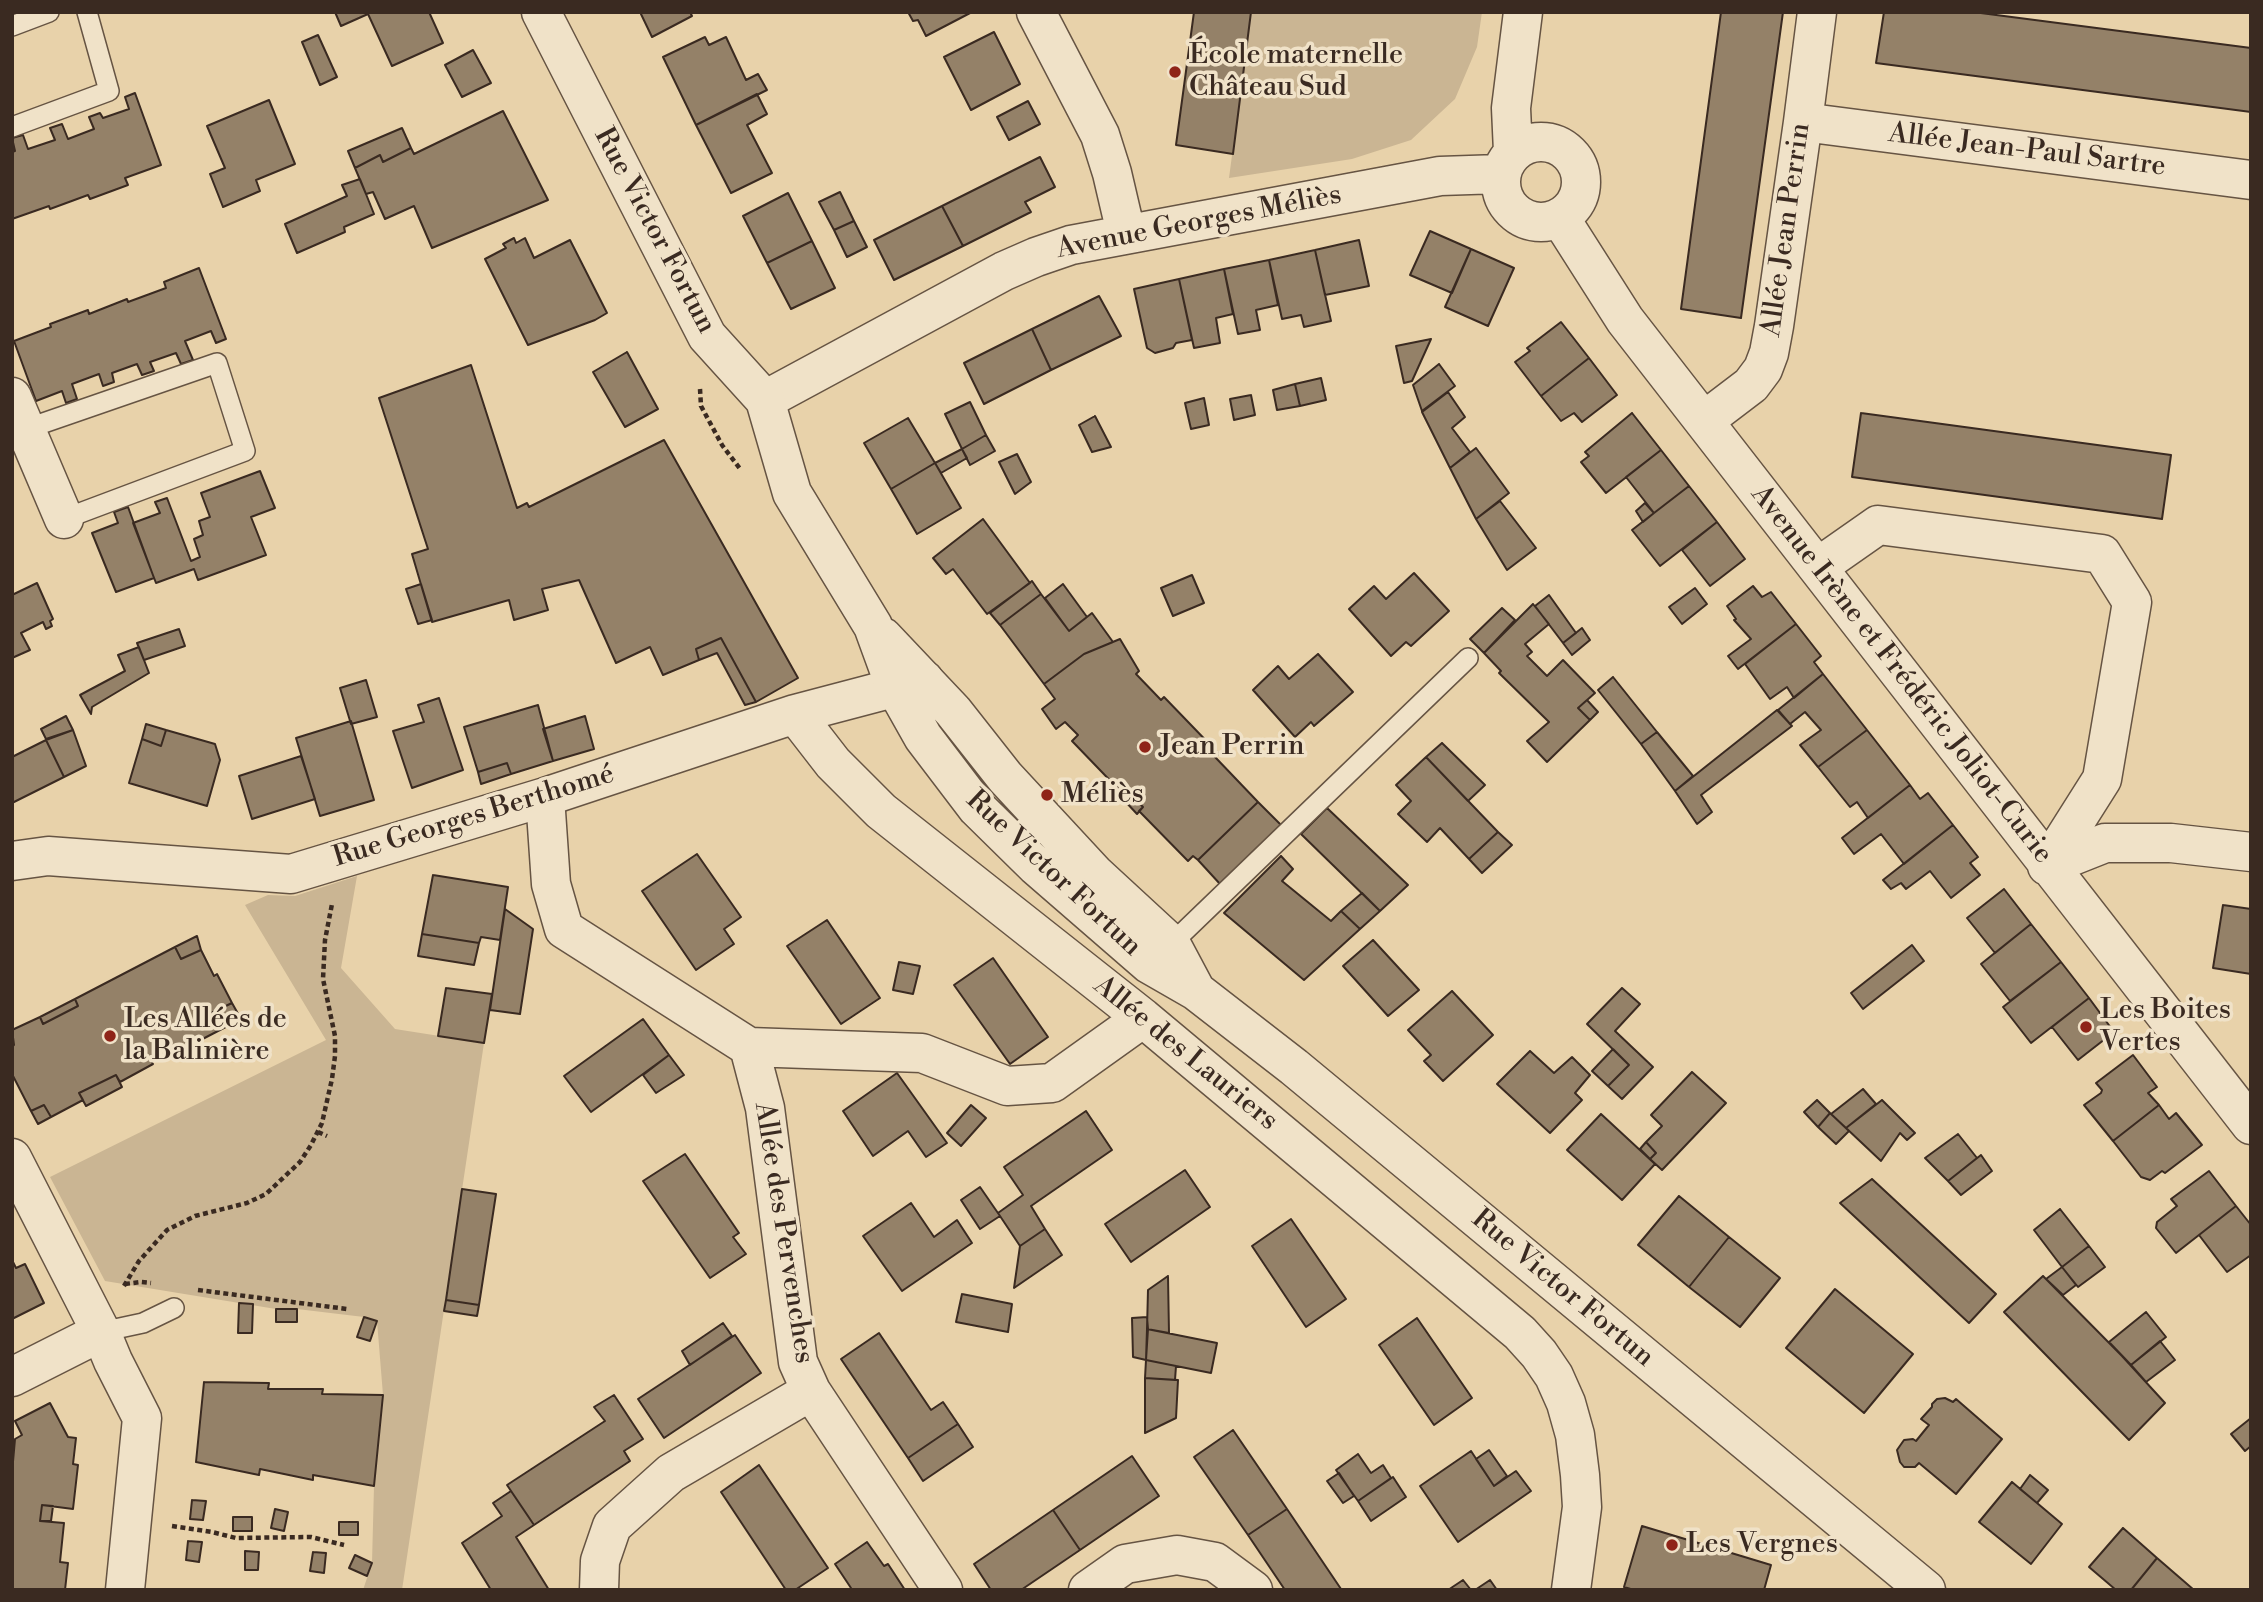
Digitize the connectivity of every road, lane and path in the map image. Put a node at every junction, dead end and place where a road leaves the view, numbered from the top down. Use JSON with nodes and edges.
{"nodes":[{"id":1,"x":49,"y":12,"type":"edge"},
{"id":2,"x":87,"y":12,"type":"edge"},
{"id":3,"x":541,"y":12,"type":"edge"},
{"id":4,"x":1035,"y":12,"type":"edge"},
{"id":5,"x":1523,"y":12,"type":"edge"},
{"id":6,"x":1816,"y":12,"type":"edge"},
{"id":7,"x":12,"y":26,"type":"edge"},
{"id":8,"x":1803,"y":122,"type":"junction"},
{"id":9,"x":12,"y":127,"type":"edge"},
{"id":10,"x":1507,"y":163,"type":"junction"},
{"id":11,"x":2251,"y":180,"type":"edge"},
{"id":12,"x":1560,"y":218,"type":"junction"},
{"id":13,"x":1126,"y":233,"type":"junction"},
{"id":14,"x":707,"y":336,"type":"junction"},
{"id":15,"x":765,"y":400,"type":"junction"},
{"id":16,"x":19,"y":413,"type":"edge"},
{"id":17,"x":1705,"y":419,"type":"junction"},
{"id":18,"x":792,"y":493,"type":"junction"},
{"id":19,"x":64,"y":519,"type":"joint"},
{"id":20,"x":1818,"y":567,"type":"junction"},
{"id":21,"x":1468,"y":658,"type":"dead end"},
{"id":22,"x":910,"y":684,"type":"junction"},
{"id":23,"x":795,"y":714,"type":"junction"},
{"id":24,"x":545,"y":797,"type":"junction"},
{"id":25,"x":2251,"y":852,"type":"edge"},
{"id":26,"x":341,"y":859,"type":"junction"},
{"id":27,"x":12,"y":861,"type":"edge"},
{"id":28,"x":2047,"y":866,"type":"junction"},
{"id":29,"x":1160,"y":954,"type":"junction"},
{"id":30,"x":1143,"y":1018,"type":"junction"},
{"id":31,"x":749,"y":1047,"type":"junction"},
{"id":32,"x":2251,"y":1125,"type":"edge"},
{"id":33,"x":318,"y":1132,"type":"junction"},
{"id":34,"x":327,"y":1136,"type":"dead end"},
{"id":35,"x":12,"y":1158,"type":"edge"},
{"id":36,"x":154,"y":1283,"type":"dead end"},
{"id":37,"x":124,"y":1284,"type":"junction"},
{"id":38,"x":192,"y":1289,"type":"dead end"},
{"id":39,"x":123,"y":1292,"type":"dead end"},
{"id":40,"x":174,"y":1308,"type":"dead end"},
{"id":41,"x":347,"y":1309,"type":"dead end"},
{"id":42,"x":101,"y":1332,"type":"junction"},
{"id":43,"x":12,"y":1377,"type":"edge"},
{"id":44,"x":811,"y":1391,"type":"junction"},
{"id":45,"x":132,"y":1523,"type":"junction"},
{"id":46,"x":344,"y":1545,"type":"dead end"},
{"id":47,"x":125,"y":1590,"type":"edge"},
{"id":48,"x":599,"y":1590,"type":"edge"},
{"id":49,"x":943,"y":1590,"type":"edge"},
{"id":50,"x":1088,"y":1590,"type":"edge"},
{"id":51,"x":1253,"y":1590,"type":"edge"},
{"id":52,"x":1571,"y":1590,"type":"edge"},
{"id":53,"x":1926,"y":1590,"type":"edge"}],
"edges":[{"from":1,"to":7,"type":"lane"},
{"from":2,"to":9,"type":"lane"},
{"from":3,"to":14,"type":"street","name":"Rue Victor Fortun"},
{"from":4,"to":13,"type":"street"},
{"from":5,"to":10,"type":"street"},
{"from":6,"to":8,"type":"street","name":"Allée Jean Perrin"},
{"from":8,"to":11,"type":"street","name":"Allée Jean-Paul Sartre"},
{"from":8,"to":17,"type":"street","name":"Allée Jean Perrin"},
{"from":10,"to":12,"type":"street"},
{"from":10,"to":12,"type":"street"},
{"from":10,"to":13,"type":"street","name":"Avenue Georges Méliès"},
{"from":12,"to":17,"type":"street","name":"Avenue Irène et Frédéric Joliot-Curie"},
{"from":13,"to":15,"type":"street","name":"Avenue Georges Méliès"},
{"from":14,"to":15,"type":"street","name":"Rue Victor Fortun"},
{"from":14,"to":18,"type":"path"},
{"from":15,"to":18,"type":"street","name":"Rue Victor Fortun"},
{"from":16,"to":19,"type":"street"},
{"from":16,"to":19,"type":"lane"},
{"from":17,"to":20,"type":"street","name":"Avenue Irène et Frédéric Joliot-Curie"},
{"from":18,"to":22,"type":"street","name":"Rue Victor Fortun"},
{"from":20,"to":28,"type":"street","name":"Avenue Irène et Frédéric Joliot-Curie"},
{"from":20,"to":28,"type":"street"},
{"from":21,"to":29,"type":"lane"},
{"from":22,"to":23,"type":"street","name":"Rue Georges Berthomé"},
{"from":22,"to":29,"type":"street","name":"Rue Victor Fortun"},
{"from":23,"to":24,"type":"street","name":"Rue Georges Berthomé"},
{"from":23,"to":30,"type":"street","name":"Allée des Lauriers"},
{"from":24,"to":26,"type":"street","name":"Rue Georges Berthomé"},
{"from":24,"to":31,"type":"street"},
{"from":25,"to":28,"type":"street"},
{"from":26,"to":27,"type":"street","name":"Rue Georges Berthomé"},
{"from":26,"to":33,"type":"path"},
{"from":28,"to":32,"type":"street","name":"Avenue Irène et Frédéric Joliot-Curie"},
{"from":29,"to":53,"type":"street","name":"Rue Victor Fortun"},
{"from":30,"to":31,"type":"street"},
{"from":30,"to":52,"type":"street","name":"Allée des Lauriers"},
{"from":31,"to":44,"type":"street","name":"Allée des Pervenches"},
{"from":33,"to":34,"type":"path"},
{"from":33,"to":37,"type":"path"},
{"from":35,"to":42,"type":"street"},
{"from":36,"to":37,"type":"path"},
{"from":37,"to":39,"type":"path"},
{"from":38,"to":41,"type":"path"},
{"from":40,"to":42,"type":"lane"},
{"from":42,"to":43,"type":"street"},
{"from":42,"to":45,"type":"street"},
{"from":44,"to":48,"type":"street"},
{"from":44,"to":49,"type":"street","name":"Allée des Pervenches"},
{"from":45,"to":46,"type":"path"},
{"from":45,"to":47,"type":"street"},
{"from":50,"to":51,"type":"street"}]}
